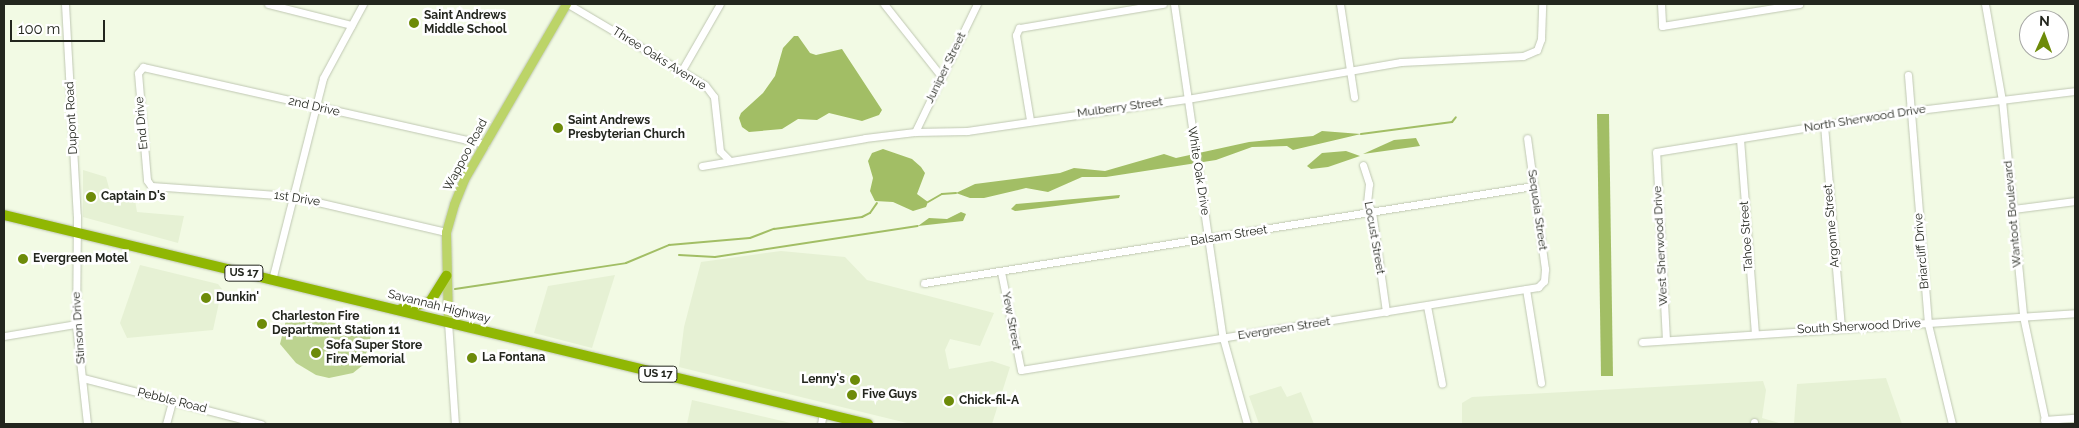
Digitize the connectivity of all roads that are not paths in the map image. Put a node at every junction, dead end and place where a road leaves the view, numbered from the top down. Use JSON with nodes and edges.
{"nodes":[{"id":1,"x":65,"y":4,"type":"edge"},
{"id":2,"x":268,"y":4,"type":"edge"},
{"id":3,"x":363,"y":4,"type":"edge"},
{"id":4,"x":567,"y":4,"type":"edge"},
{"id":5,"x":720,"y":4,"type":"edge"},
{"id":6,"x":884,"y":4,"type":"edge"},
{"id":7,"x":977,"y":4,"type":"edge"},
{"id":8,"x":1163,"y":4,"type":"edge"},
{"id":9,"x":1174,"y":4,"type":"edge"},
{"id":10,"x":1340,"y":4,"type":"edge"},
{"id":11,"x":1542,"y":4,"type":"edge"},
{"id":12,"x":1661,"y":4,"type":"edge"},
{"id":13,"x":1799,"y":4,"type":"edge"},
{"id":14,"x":1985,"y":4,"type":"edge"},
{"id":15,"x":351,"y":25,"type":"junction"},
{"id":16,"x":143,"y":66,"type":"joint"},
{"id":17,"x":682,"y":70,"type":"junction"},
{"id":18,"x":1352,"y":71,"type":"junction"},
{"id":19,"x":1908,"y":75,"type":"dead end"},
{"id":20,"x":941,"y":76,"type":"junction"},
{"id":21,"x":2075,"y":91,"type":"edge"},
{"id":22,"x":1354,"y":97,"type":"dead end"},
{"id":23,"x":1187,"y":99,"type":"junction"},
{"id":24,"x":2002,"y":100,"type":"junction"},
{"id":25,"x":315,"y":108,"type":"junction"},
{"id":26,"x":1910,"y":112,"type":"junction"},
{"id":27,"x":1030,"y":120,"type":"junction"},
{"id":28,"x":1824,"y":125,"type":"junction"},
{"id":29,"x":915,"y":132,"type":"junction"},
{"id":30,"x":1527,"y":138,"type":"dead end"},
{"id":31,"x":1740,"y":139,"type":"junction"},
{"id":32,"x":485,"y":144,"type":"junction"},
{"id":33,"x":1656,"y":152,"type":"joint"},
{"id":34,"x":730,"y":161,"type":"junction"},
{"id":35,"x":1363,"y":165,"type":"dead end"},
{"id":36,"x":702,"y":166,"type":"dead end"},
{"id":37,"x":147,"y":180,"type":"joint"},
{"id":38,"x":1533,"y":186,"type":"junction"},
{"id":39,"x":292,"y":196,"type":"junction"},
{"id":40,"x":2075,"y":201,"type":"edge"},
{"id":41,"x":2013,"y":209,"type":"junction"},
{"id":42,"x":1372,"y":212,"type":"junction"},
{"id":43,"x":4,"y":215,"type":"edge"},
{"id":44,"x":75,"y":232,"type":"junction"},
{"id":45,"x":446,"y":232,"type":"junction"},
{"id":46,"x":1208,"y":240,"type":"junction"},
{"id":47,"x":1001,"y":272,"type":"junction"},
{"id":48,"x":446,"y":276,"type":"junction"},
{"id":49,"x":272,"y":280,"type":"junction"},
{"id":50,"x":1544,"y":281,"type":"joint"},
{"id":51,"x":924,"y":283,"type":"dead end"},
{"id":52,"x":1526,"y":289,"type":"junction"},
{"id":53,"x":1428,"y":306,"type":"junction"},
{"id":54,"x":396,"y":310,"type":"junction"},
{"id":55,"x":1386,"y":312,"type":"junction"},
{"id":56,"x":2075,"y":313,"type":"edge"},
{"id":57,"x":2023,"y":316,"type":"junction"},
{"id":58,"x":448,"y":322,"type":"junction"},
{"id":59,"x":76,"y":324,"type":"junction"},
{"id":60,"x":1928,"y":324,"type":"junction"},
{"id":61,"x":1841,"y":326,"type":"junction"},
{"id":62,"x":1754,"y":332,"type":"junction"},
{"id":63,"x":4,"y":336,"type":"edge"},
{"id":64,"x":1223,"y":338,"type":"junction"},
{"id":65,"x":1666,"y":340,"type":"junction"},
{"id":66,"x":1642,"y":342,"type":"dead end"},
{"id":67,"x":1021,"y":370,"type":"joint"},
{"id":68,"x":83,"y":378,"type":"junction"},
{"id":69,"x":1541,"y":383,"type":"dead end"},
{"id":70,"x":1442,"y":384,"type":"dead end"},
{"id":71,"x":172,"y":402,"type":"junction"},
{"id":72,"x":824,"y":413,"type":"junction"},
{"id":73,"x":2075,"y":418,"type":"edge"},
{"id":74,"x":233,"y":421,"type":"edge"},
{"id":75,"x":2045,"y":422,"type":"edge"},
{"id":76,"x":87,"y":424,"type":"edge"},
{"id":77,"x":166,"y":424,"type":"edge"},
{"id":78,"x":261,"y":424,"type":"edge"},
{"id":79,"x":456,"y":424,"type":"edge"},
{"id":80,"x":821,"y":424,"type":"edge"},
{"id":81,"x":868,"y":424,"type":"edge"},
{"id":82,"x":1247,"y":424,"type":"edge"},
{"id":83,"x":1952,"y":424,"type":"edge"}],
"edges":[{"from":1,"to":44,"type":"street","name":"Dupont Road"},
{"from":2,"to":15,"type":"street"},
{"from":3,"to":15,"type":"street"},
{"from":4,"to":17,"type":"street","name":"Three Oaks Avenue"},
{"from":4,"to":32,"type":"main road","name":"Wappoo Road"},
{"from":5,"to":17,"type":"street"},
{"from":6,"to":20,"type":"street"},
{"from":7,"to":20,"type":"street","name":"Juniper Street"},
{"from":8,"to":27,"type":"street"},
{"from":9,"to":23,"type":"street","name":"White Oak Drive"},
{"from":10,"to":18,"type":"street"},
{"from":11,"to":18,"type":"street","name":"Mulberry Street"},
{"from":12,"to":13,"type":"street"},
{"from":14,"to":24,"type":"street","name":"Wantoot Boulevard"},
{"from":15,"to":25,"type":"street"},
{"from":16,"to":25,"type":"street","name":"2nd Drive"},
{"from":16,"to":37,"type":"street","name":"End Drive"},
{"from":17,"to":34,"type":"street","name":"Three Oaks Avenue"},
{"from":18,"to":22,"type":"street"},
{"from":18,"to":23,"type":"street","name":"Mulberry Street"},
{"from":19,"to":26,"type":"street","name":"Briarcliff Drive"},
{"from":20,"to":29,"type":"street","name":"Juniper Street"},
{"from":21,"to":24,"type":"street","name":"North Sherwood Drive"},
{"from":23,"to":27,"type":"street","name":"Mulberry Street"},
{"from":23,"to":46,"type":"street","name":"White Oak Drive"},
{"from":24,"to":26,"type":"street","name":"North Sherwood Drive"},
{"from":24,"to":41,"type":"street","name":"Wantoot Boulevard"},
{"from":25,"to":32,"type":"street","name":"2nd Drive"},
{"from":25,"to":39,"type":"street"},
{"from":26,"to":28,"type":"street","name":"North Sherwood Drive"},
{"from":26,"to":60,"type":"street","name":"Briarcliff Drive"},
{"from":27,"to":29,"type":"street","name":"Mulberry Street"},
{"from":28,"to":31,"type":"street","name":"North Sherwood Drive"},
{"from":28,"to":61,"type":"street","name":"Argonne Street"},
{"from":29,"to":34,"type":"street","name":"Mulberry Street"},
{"from":30,"to":38,"type":"street","name":"Sequoia Street"},
{"from":31,"to":33,"type":"street","name":"North Sherwood Drive"},
{"from":31,"to":62,"type":"street","name":"Tahoe Street"},
{"from":32,"to":45,"type":"main road","name":"Wappoo Road"},
{"from":33,"to":65,"type":"street","name":"West Sherwood Drive"},
{"from":34,"to":36,"type":"street","name":"Mulberry Street"},
{"from":35,"to":42,"type":"street","name":"Locust Street"},
{"from":37,"to":39,"type":"street","name":"1st Drive"},
{"from":38,"to":42,"type":"street","name":"Balsam Street"},
{"from":38,"to":50,"type":"street","name":"Sequoia Street"},
{"from":39,"to":45,"type":"street","name":"1st Drive"},
{"from":39,"to":49,"type":"street"},
{"from":40,"to":41,"type":"street"},
{"from":41,"to":57,"type":"street","name":"Wantoot Boulevard"},
{"from":42,"to":46,"type":"street","name":"Balsam Street"},
{"from":42,"to":55,"type":"street","name":"Locust Street"},
{"from":43,"to":44,"type":"highway","name":"Savannah Highway","number":"US 17"},
{"from":44,"to":49,"type":"highway","name":"Savannah Highway","number":"US 17"},
{"from":44,"to":59,"type":"street","name":"Stinson Drive"},
{"from":45,"to":48,"type":"main road","name":"Wappoo Road"},
{"from":46,"to":47,"type":"street","name":"Balsam Street"},
{"from":46,"to":64,"type":"street","name":"White Oak Drive"},
{"from":47,"to":51,"type":"street","name":"Balsam Street"},
{"from":47,"to":67,"type":"street","name":"Yew Street"},
{"from":48,"to":54,"type":"highway"},
{"from":48,"to":58,"type":"main road","name":"Wappoo Road"},
{"from":49,"to":54,"type":"highway","name":"Savannah Highway","number":"US 17"},
{"from":50,"to":52,"type":"street","name":"Evergreen Street"},
{"from":52,"to":53,"type":"street","name":"Evergreen Street"},
{"from":52,"to":69,"type":"street"},
{"from":53,"to":55,"type":"street","name":"Evergreen Street"},
{"from":53,"to":70,"type":"street"},
{"from":54,"to":58,"type":"highway","name":"Savannah Highway","number":"US 17"},
{"from":55,"to":64,"type":"street","name":"Evergreen Street"},
{"from":56,"to":57,"type":"street","name":"South Sherwood Drive"},
{"from":57,"to":60,"type":"street","name":"South Sherwood Drive"},
{"from":57,"to":75,"type":"street","name":"Wantoot Boulevard"},
{"from":58,"to":72,"type":"highway","name":"Savannah Highway","number":"US 17"},
{"from":58,"to":79,"type":"street","name":"Wappoo Road"},
{"from":59,"to":63,"type":"street"},
{"from":59,"to":68,"type":"street","name":"Stinson Drive"},
{"from":60,"to":61,"type":"street","name":"South Sherwood Drive"},
{"from":60,"to":83,"type":"street","name":"Briarcliff Drive"},
{"from":61,"to":62,"type":"street","name":"South Sherwood Drive"},
{"from":62,"to":65,"type":"street","name":"South Sherwood Drive"},
{"from":64,"to":67,"type":"street","name":"Evergreen Street"},
{"from":64,"to":82,"type":"street","name":"White Oak Drive"},
{"from":65,"to":66,"type":"street","name":"South Sherwood Drive"},
{"from":68,"to":71,"type":"street","name":"Pebble Road"},
{"from":68,"to":76,"type":"street","name":"Stinson Drive"},
{"from":71,"to":74,"type":"street","name":"Pebble Road"},
{"from":71,"to":77,"type":"street"},
{"from":72,"to":80,"type":"street"},
{"from":72,"to":81,"type":"highway","name":"Savannah Highway","number":"US 17"},
{"from":73,"to":75,"type":"street"},
{"from":74,"to":78,"type":"street","name":"Pebble Road"}]}
